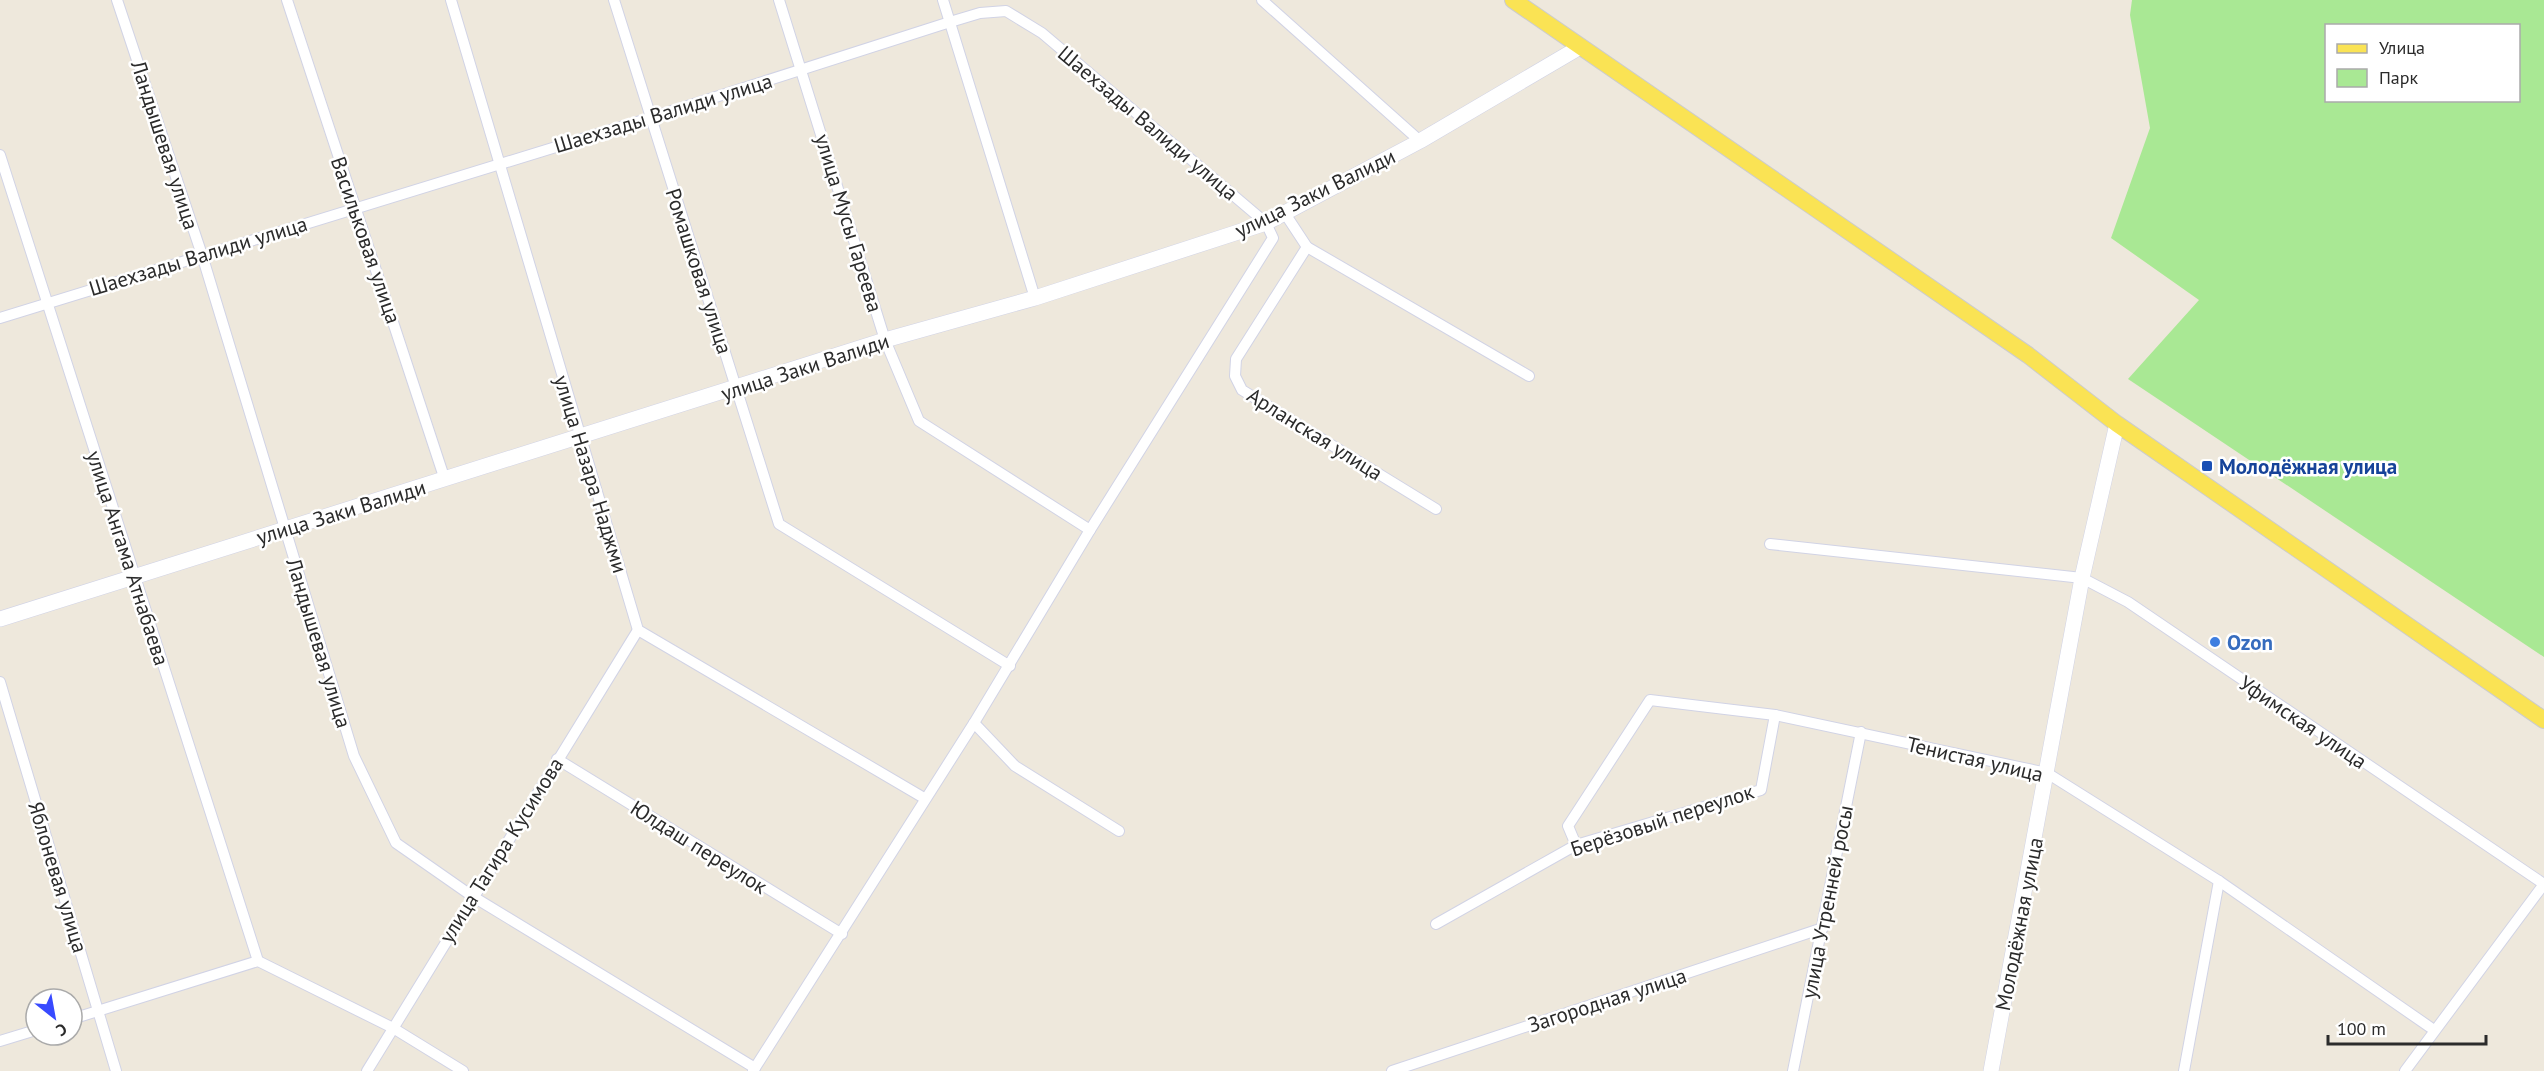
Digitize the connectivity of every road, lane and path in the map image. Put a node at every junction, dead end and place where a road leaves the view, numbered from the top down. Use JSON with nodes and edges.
{"nodes":[{"id":1,"x":117,"y":0,"type":"edge"},
{"id":2,"x":287,"y":0,"type":"edge"},
{"id":3,"x":451,"y":0,"type":"edge"},
{"id":4,"x":614,"y":0,"type":"edge"},
{"id":5,"x":779,"y":0,"type":"edge"},
{"id":6,"x":943,"y":0,"type":"edge"},
{"id":7,"x":1262,"y":0,"type":"edge"},
{"id":8,"x":1514,"y":0,"type":"edge"},
{"id":9,"x":950,"y":22,"type":"junction"},
{"id":10,"x":1580,"y":47,"type":"junction"},
{"id":11,"x":801,"y":70,"type":"junction"},
{"id":12,"x":650,"y":118,"type":"junction"},
{"id":13,"x":1420,"y":141,"type":"junction"},
{"id":14,"x":0,"y":155,"type":"edge"},
{"id":15,"x":498,"y":164,"type":"junction"},
{"id":16,"x":356,"y":206,"type":"junction"},
{"id":17,"x":1284,"y":212,"type":"junction"},
{"id":18,"x":1266,"y":223,"type":"junction"},
{"id":19,"x":1307,"y":247,"type":"junction"},
{"id":20,"x":202,"y":255,"type":"junction"},
{"id":21,"x":1035,"y":298,"type":"junction"},
{"id":22,"x":46,"y":303,"type":"junction"},
{"id":23,"x":0,"y":318,"type":"edge"},
{"id":24,"x":885,"y":340,"type":"junction"},
{"id":25,"x":1529,"y":376,"type":"dead end"},
{"id":26,"x":736,"y":389,"type":"junction"},
{"id":27,"x":2117,"y":424,"type":"junction"},
{"id":28,"x":579,"y":436,"type":"junction"},
{"id":29,"x":445,"y":480,"type":"junction"},
{"id":30,"x":1436,"y":508,"type":"dead end"},
{"id":31,"x":284,"y":529,"type":"junction"},
{"id":32,"x":1090,"y":530,"type":"junction"},
{"id":33,"x":1770,"y":544,"type":"dead end"},
{"id":34,"x":134,"y":578,"type":"junction"},
{"id":35,"x":2082,"y":578,"type":"junction"},
{"id":36,"x":0,"y":620,"type":"edge"},
{"id":37,"x":638,"y":630,"type":"junction"},
{"id":38,"x":1010,"y":666,"type":"junction"},
{"id":39,"x":0,"y":682,"type":"edge"},
{"id":40,"x":1776,"y":715,"type":"junction"},
{"id":41,"x":2544,"y":720,"type":"edge"},
{"id":42,"x":974,"y":723,"type":"junction"},
{"id":43,"x":1862,"y":732,"type":"junction"},
{"id":44,"x":557,"y":759,"type":"junction"},
{"id":45,"x":2047,"y":773,"type":"junction"},
{"id":46,"x":924,"y":798,"type":"junction"},
{"id":47,"x":1119,"y":831,"type":"dead end"},
{"id":48,"x":1576,"y":845,"type":"junction"},
{"id":49,"x":2219,"y":881,"type":"junction"},
{"id":50,"x":2544,"y":884,"type":"edge"},
{"id":51,"x":472,"y":896,"type":"junction"},
{"id":52,"x":1436,"y":924,"type":"dead end"},
{"id":53,"x":1823,"y":928,"type":"junction"},
{"id":54,"x":842,"y":934,"type":"junction"},
{"id":55,"x":258,"y":961,"type":"junction"},
{"id":56,"x":98,"y":1011,"type":"junction"},
{"id":57,"x":84,"y":1015,"type":"edge"},
{"id":58,"x":393,"y":1028,"type":"junction"},
{"id":59,"x":2434,"y":1030,"type":"junction"},
{"id":60,"x":24,"y":1034,"type":"edge"},
{"id":61,"x":0,"y":1041,"type":"edge"},
{"id":62,"x":754,"y":1069,"type":"edge"},
{"id":63,"x":116,"y":1071,"type":"edge"},
{"id":64,"x":367,"y":1071,"type":"edge"},
{"id":65,"x":463,"y":1071,"type":"edge"},
{"id":66,"x":1392,"y":1071,"type":"edge"},
{"id":67,"x":1792,"y":1071,"type":"edge"},
{"id":68,"x":1991,"y":1071,"type":"edge"},
{"id":69,"x":2184,"y":1071,"type":"edge"},
{"id":70,"x":2405,"y":1071,"type":"edge"}],
"edges":[{"from":1,"to":20,"type":"street","name":"Ландышевая улица"},
{"from":2,"to":16,"type":"street","name":"Васильковая улица"},
{"from":3,"to":15,"type":"street","name":"улица Назара Наджми"},
{"from":4,"to":12,"type":"street","name":"Ромашковая улица"},
{"from":5,"to":11,"type":"street","name":"улица Мусы Гареева"},
{"from":6,"to":9,"type":"street"},
{"from":7,"to":13,"type":"street"},
{"from":8,"to":10,"type":"main road"},
{"from":9,"to":11,"type":"street","name":"Шаехзады Валиди улица"},
{"from":9,"to":18,"type":"street","name":"Шаехзады Валиди улица"},
{"from":9,"to":21,"type":"street"},
{"from":10,"to":13,"type":"street","name":"улица Заки Валиди"},
{"from":10,"to":27,"type":"main road"},
{"from":11,"to":12,"type":"street","name":"Шаехзады Валиди улица"},
{"from":11,"to":24,"type":"street","name":"улица Мусы Гареева"},
{"from":12,"to":15,"type":"street","name":"Шаехзады Валиди улица"},
{"from":12,"to":26,"type":"street","name":"Ромашковая улица"},
{"from":13,"to":17,"type":"street","name":"улица Заки Валиди"},
{"from":14,"to":22,"type":"street","name":"улица Ангама Атнабаева"},
{"from":15,"to":16,"type":"street","name":"Шаехзады Валиди улица"},
{"from":15,"to":28,"type":"street","name":"улица Назара Наджми"},
{"from":16,"to":20,"type":"street","name":"Шаехзады Валиди улица"},
{"from":16,"to":29,"type":"street","name":"Васильковая улица"},
{"from":17,"to":18,"type":"street","name":"улица Заки Валиди"},
{"from":17,"to":19,"type":"street"},
{"from":18,"to":21,"type":"street","name":"улица Заки Валиди"},
{"from":18,"to":32,"type":"street"},
{"from":19,"to":25,"type":"street"},
{"from":19,"to":30,"type":"street","name":"Арланская улица"},
{"from":20,"to":22,"type":"street","name":"Шаехзады Валиди улица"},
{"from":20,"to":31,"type":"street","name":"Ландышевая улица"},
{"from":21,"to":24,"type":"street","name":"улица Заки Валиди"},
{"from":22,"to":23,"type":"street","name":"Шаехзады Валиди улица"},
{"from":22,"to":34,"type":"street","name":"улица Ангама Атнабаева"},
{"from":24,"to":26,"type":"street","name":"улица Заки Валиди"},
{"from":24,"to":32,"type":"street","name":"улица Мусы Гареева"},
{"from":26,"to":28,"type":"street","name":"улица Заки Валиди"},
{"from":26,"to":38,"type":"street","name":"Ромашковая улица"},
{"from":27,"to":35,"type":"street","name":"Молодёжная улица"},
{"from":27,"to":41,"type":"main road"},
{"from":28,"to":29,"type":"street","name":"улица Заки Валиди"},
{"from":28,"to":37,"type":"street","name":"улица Назара Наджми"},
{"from":29,"to":31,"type":"street","name":"улица Заки Валиди"},
{"from":31,"to":34,"type":"street","name":"улица Заки Валиди"},
{"from":31,"to":51,"type":"street","name":"Ландышевая улица"},
{"from":32,"to":38,"type":"street"},
{"from":33,"to":35,"type":"street","name":"Уфимская улица"},
{"from":34,"to":36,"type":"street","name":"улица Заки Валиди"},
{"from":34,"to":55,"type":"street","name":"улица Ангама Атнабаева"},
{"from":35,"to":45,"type":"street","name":"Молодёжная улица"},
{"from":35,"to":50,"type":"street","name":"Уфимская улица"},
{"from":37,"to":44,"type":"street","name":"улица Тагира Кусимова"},
{"from":37,"to":46,"type":"street"},
{"from":38,"to":42,"type":"street"},
{"from":39,"to":56,"type":"street","name":"Яблоневая улица"},
{"from":40,"to":43,"type":"street","name":"Тенистая улица"},
{"from":40,"to":48,"type":"street","name":"Берёзовый переулок"},
{"from":40,"to":48,"type":"street","name":"Тенистая улица"},
{"from":42,"to":46,"type":"street"},
{"from":42,"to":47,"type":"street"},
{"from":43,"to":45,"type":"street","name":"Тенистая улица"},
{"from":43,"to":53,"type":"street","name":"улица Утренней росы"},
{"from":44,"to":51,"type":"street","name":"улица Тагира Кусимова"},
{"from":44,"to":54,"type":"street","name":"Юлдаш переулок"},
{"from":45,"to":49,"type":"street","name":"Тенистая улица"},
{"from":45,"to":68,"type":"street","name":"Молодёжная улица"},
{"from":46,"to":54,"type":"street"},
{"from":48,"to":52,"type":"street","name":"Берёзовый переулок"},
{"from":49,"to":59,"type":"street","name":"Тенистая улица"},
{"from":49,"to":69,"type":"street"},
{"from":50,"to":59,"type":"street"},
{"from":51,"to":58,"type":"street","name":"улица Тагира Кусимова"},
{"from":51,"to":62,"type":"street","name":"Ландышевая улица"},
{"from":53,"to":66,"type":"street","name":"Загородная улица"},
{"from":53,"to":67,"type":"street","name":"улица Утренней росы"},
{"from":54,"to":62,"type":"street"},
{"from":55,"to":56,"type":"street"},
{"from":55,"to":58,"type":"street"},
{"from":56,"to":57,"type":"street"},
{"from":56,"to":63,"type":"street","name":"Яблоневая улица"},
{"from":58,"to":64,"type":"street","name":"улица Тагира Кусимова"},
{"from":58,"to":65,"type":"street"},
{"from":59,"to":70,"type":"street"},
{"from":60,"to":61,"type":"street"}]}
